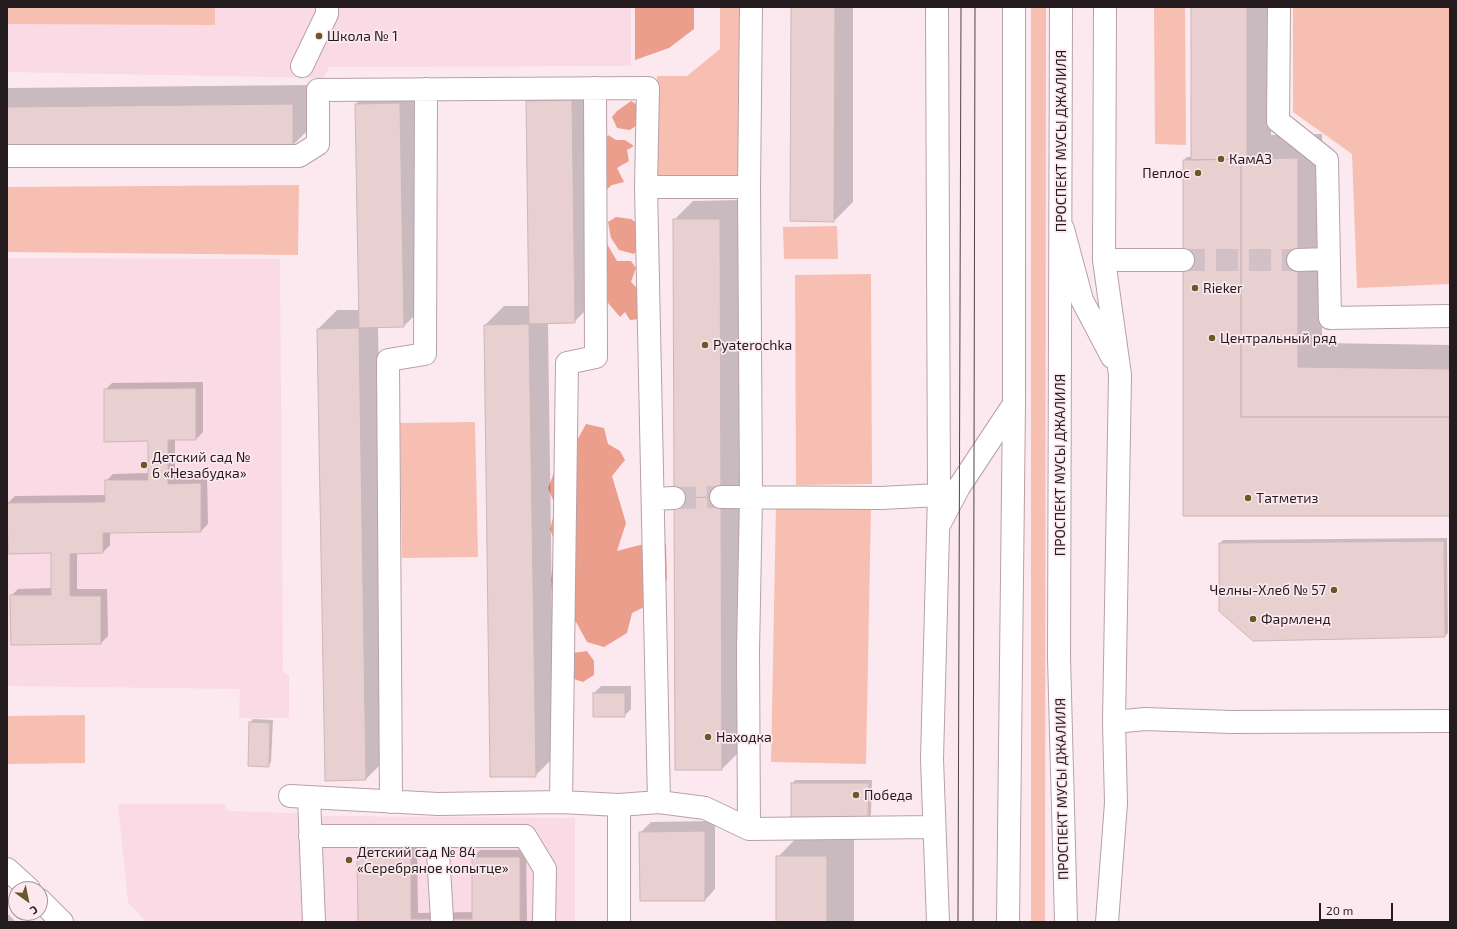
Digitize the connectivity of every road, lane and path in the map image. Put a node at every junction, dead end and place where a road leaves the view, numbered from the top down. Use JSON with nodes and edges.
{"nodes":[{"id":1,"x":327,"y":7,"type":"edge"},
{"id":2,"x":751,"y":7,"type":"edge"},
{"id":3,"x":937,"y":7,"type":"edge"},
{"id":4,"x":1014,"y":7,"type":"edge"},
{"id":5,"x":1061,"y":7,"type":"edge"},
{"id":6,"x":1105,"y":7,"type":"edge"},
{"id":7,"x":1279,"y":7,"type":"edge"},
{"id":8,"x":302,"y":66,"type":"dead end"},
{"id":9,"x":595,"y":88,"type":"junction"},
{"id":10,"x":426,"y":90,"type":"junction"},
{"id":11,"x":7,"y":156,"type":"edge"},
{"id":12,"x":646,"y":187,"type":"junction"},
{"id":13,"x":749,"y":187,"type":"junction"},
{"id":14,"x":1062,"y":222,"type":"junction"},
{"id":15,"x":1329,"y":259,"type":"junction"},
{"id":16,"x":1104,"y":260,"type":"junction"},
{"id":17,"x":1182,"y":260,"type":"tunnel mouth"},
{"id":18,"x":1298,"y":260,"type":"tunnel mouth"},
{"id":19,"x":1450,"y":316,"type":"edge"},
{"id":20,"x":1120,"y":375,"type":"junction"},
{"id":21,"x":1014,"y":404,"type":"junction"},
{"id":22,"x":939,"y":495,"type":"junction"},
{"id":23,"x":721,"y":497,"type":"tunnel mouth"},
{"id":24,"x":751,"y":497,"type":"junction"},
{"id":25,"x":937,"y":531,"type":"junction"},
{"id":26,"x":1450,"y":721,"type":"edge"},
{"id":27,"x":1114,"y":722,"type":"junction"},
{"id":28,"x":391,"y":802,"type":"junction"},
{"id":29,"x":561,"y":802,"type":"junction"},
{"id":30,"x":660,"y":802,"type":"junction"},
{"id":31,"x":619,"y":805,"type":"junction"},
{"id":32,"x":934,"y":827,"type":"junction"},
{"id":33,"x":749,"y":829,"type":"junction"},
{"id":34,"x":310,"y":836,"type":"junction"},
{"id":35,"x":437,"y":836,"type":"junction"},
{"id":36,"x":7,"y":869,"type":"edge"},
{"id":37,"x":20,"y":881,"type":"edge"},
{"id":38,"x":48,"y":908,"type":"edge"},
{"id":39,"x":442,"y":919,"type":"dead end"},
{"id":40,"x":62,"y":922,"type":"edge"},
{"id":41,"x":314,"y":922,"type":"edge"},
{"id":42,"x":544,"y":922,"type":"edge"},
{"id":43,"x":619,"y":922,"type":"edge"},
{"id":44,"x":938,"y":922,"type":"edge"},
{"id":45,"x":1008,"y":922,"type":"edge"},
{"id":46,"x":1066,"y":922,"type":"edge"},
{"id":47,"x":1107,"y":922,"type":"edge"}],
"edges":[{"from":1,"to":8,"type":"street"},
{"from":2,"to":13,"type":"street"},
{"from":3,"to":22,"type":"street"},
{"from":4,"to":21,"type":"street"},
{"from":5,"to":14,"type":"street","name":"ПРОСПЕКТ МУСЫ ДЖАЛИЛЯ"},
{"from":6,"to":16,"type":"street"},
{"from":7,"to":15,"type":"street"},
{"from":9,"to":10,"type":"street"},
{"from":9,"to":12,"type":"street"},
{"from":9,"to":29,"type":"street"},
{"from":10,"to":11,"type":"street"},
{"from":10,"to":28,"type":"street"},
{"from":12,"to":13,"type":"street"},
{"from":12,"to":30,"type":"street"},
{"from":13,"to":24,"type":"street"},
{"from":14,"to":20,"type":"street"},
{"from":14,"to":46,"type":"street","name":"ПРОСПЕКТ МУСЫ ДЖАЛИЛЯ"},
{"from":15,"to":18,"type":"street"},
{"from":15,"to":19,"type":"street"},
{"from":16,"to":17,"type":"street"},
{"from":16,"to":20,"type":"street"},
{"from":20,"to":27,"type":"street"},
{"from":21,"to":25,"type":"street"},
{"from":21,"to":45,"type":"street"},
{"from":22,"to":24,"type":"street"},
{"from":22,"to":25,"type":"street"},
{"from":23,"to":24,"type":"street"},
{"from":24,"to":33,"type":"street"},
{"from":25,"to":32,"type":"street"},
{"from":26,"to":27,"type":"street"},
{"from":27,"to":47,"type":"street"},
{"from":28,"to":29,"type":"street"},
{"from":28,"to":34,"type":"street"},
{"from":29,"to":31,"type":"street"},
{"from":30,"to":31,"type":"street"},
{"from":30,"to":33,"type":"street"},
{"from":31,"to":43,"type":"street"},
{"from":32,"to":33,"type":"street"},
{"from":32,"to":44,"type":"street"},
{"from":34,"to":35,"type":"street"},
{"from":34,"to":41,"type":"street"},
{"from":35,"to":39,"type":"street"},
{"from":35,"to":42,"type":"street"},
{"from":36,"to":37,"type":"street"},
{"from":38,"to":40,"type":"street"}]}
